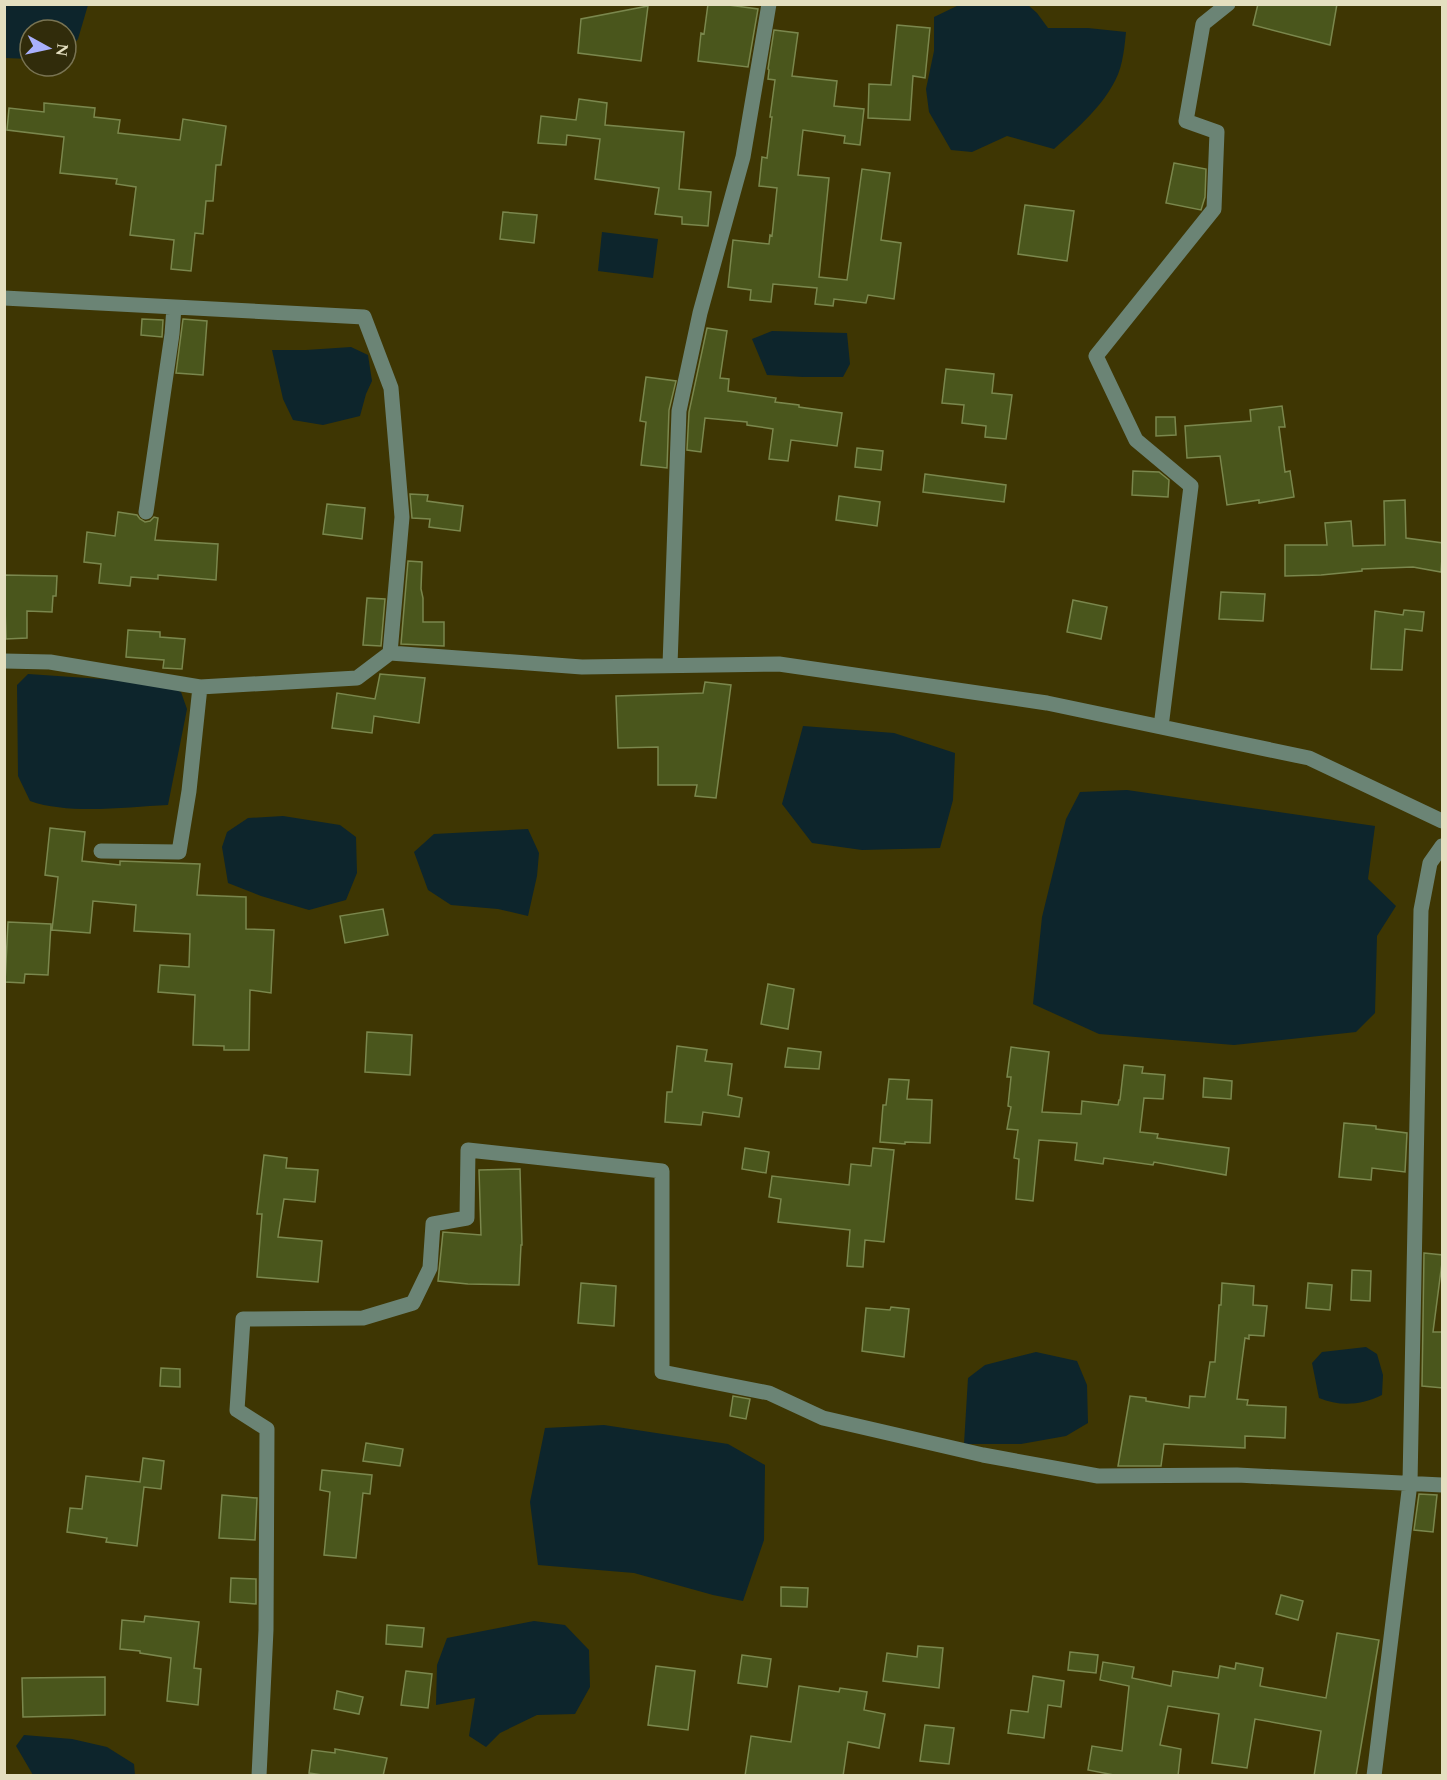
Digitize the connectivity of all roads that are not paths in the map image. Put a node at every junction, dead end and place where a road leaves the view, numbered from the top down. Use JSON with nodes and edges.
{"nodes":[{"id":1,"x":769,"y":4,"type":"edge"},
{"id":2,"x":1228,"y":4,"type":"edge"},
{"id":3,"x":4,"y":298,"type":"edge"},
{"id":4,"x":174,"y":307,"type":"junction"},
{"id":5,"x":146,"y":512,"type":"dead end"},
{"id":6,"x":390,"y":653,"type":"junction"},
{"id":7,"x":4,"y":661,"type":"edge"},
{"id":8,"x":670,"y":665,"type":"junction"},
{"id":9,"x":200,"y":687,"type":"junction"},
{"id":10,"x":1161,"y":727,"type":"junction"},
{"id":11,"x":1443,"y":821,"type":"edge"},
{"id":12,"x":1443,"y":846,"type":"edge"},
{"id":13,"x":101,"y":852,"type":"dead end"},
{"id":14,"x":1410,"y":1483,"type":"junction"},
{"id":15,"x":1443,"y":1485,"type":"edge"},
{"id":16,"x":259,"y":1776,"type":"edge"},
{"id":17,"x":1374,"y":1776,"type":"edge"}],
"edges":[{"from":1,"to":8,"type":"street"},
{"from":2,"to":10,"type":"street"},
{"from":3,"to":4,"type":"street"},
{"from":4,"to":5,"type":"street"},
{"from":4,"to":6,"type":"street"},
{"from":6,"to":8,"type":"street"},
{"from":6,"to":9,"type":"street"},
{"from":7,"to":9,"type":"street"},
{"from":8,"to":10,"type":"street"},
{"from":9,"to":13,"type":"street"},
{"from":10,"to":11,"type":"street"},
{"from":12,"to":14,"type":"street"},
{"from":14,"to":15,"type":"street"},
{"from":14,"to":16,"type":"street"},
{"from":14,"to":17,"type":"street"}]}
